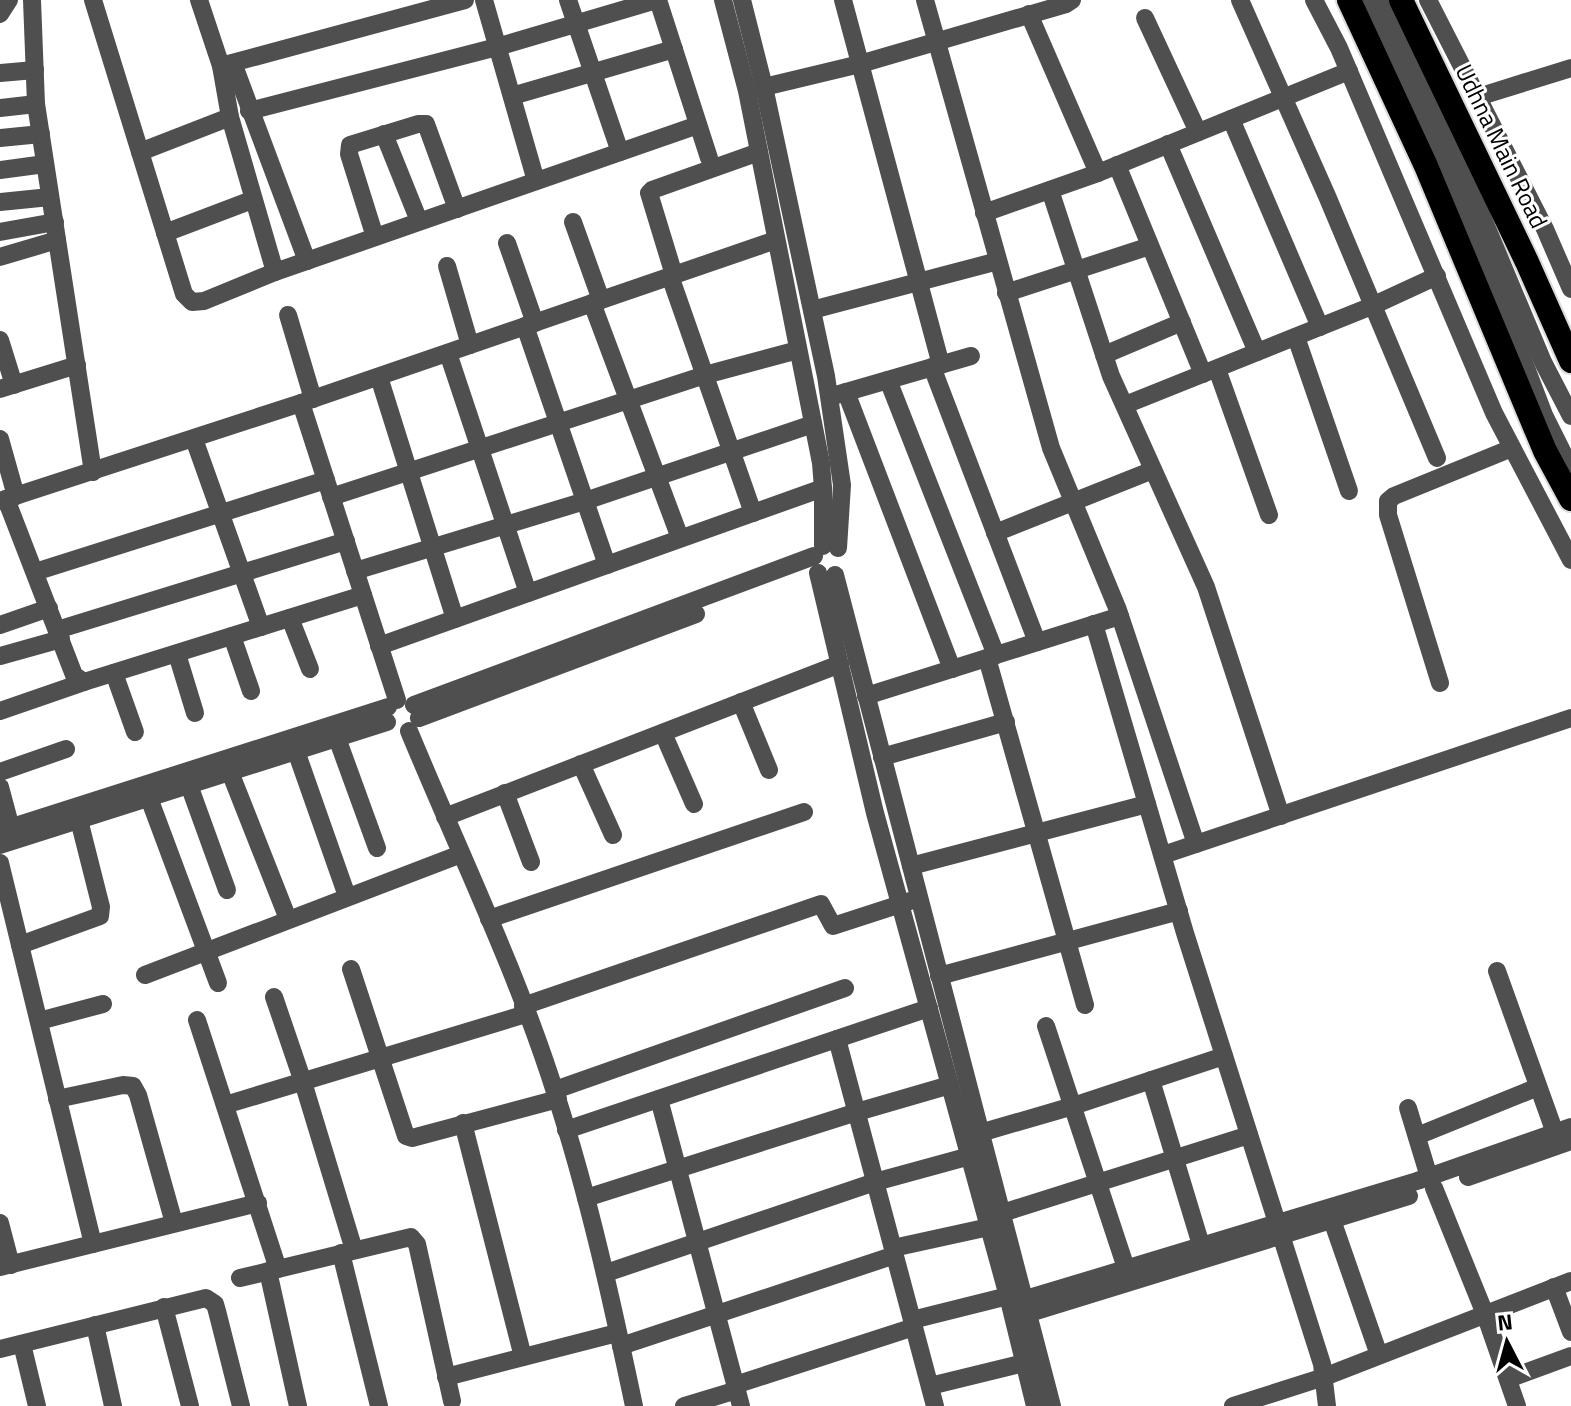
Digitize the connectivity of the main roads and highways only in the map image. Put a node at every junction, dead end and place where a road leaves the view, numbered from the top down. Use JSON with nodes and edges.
{"nodes":[{"id":1,"x":1349,"y":0,"type":"edge"},
{"id":2,"x":1401,"y":0,"type":"edge"},
{"id":3,"x":1569,"y":351,"type":"edge"},
{"id":4,"x":1571,"y":499,"type":"edge"}],
"edges":[{"from":1,"to":4,"type":"highway"},
{"from":2,"to":3,"type":"highway","name":"Udhna Main Road"}]}
